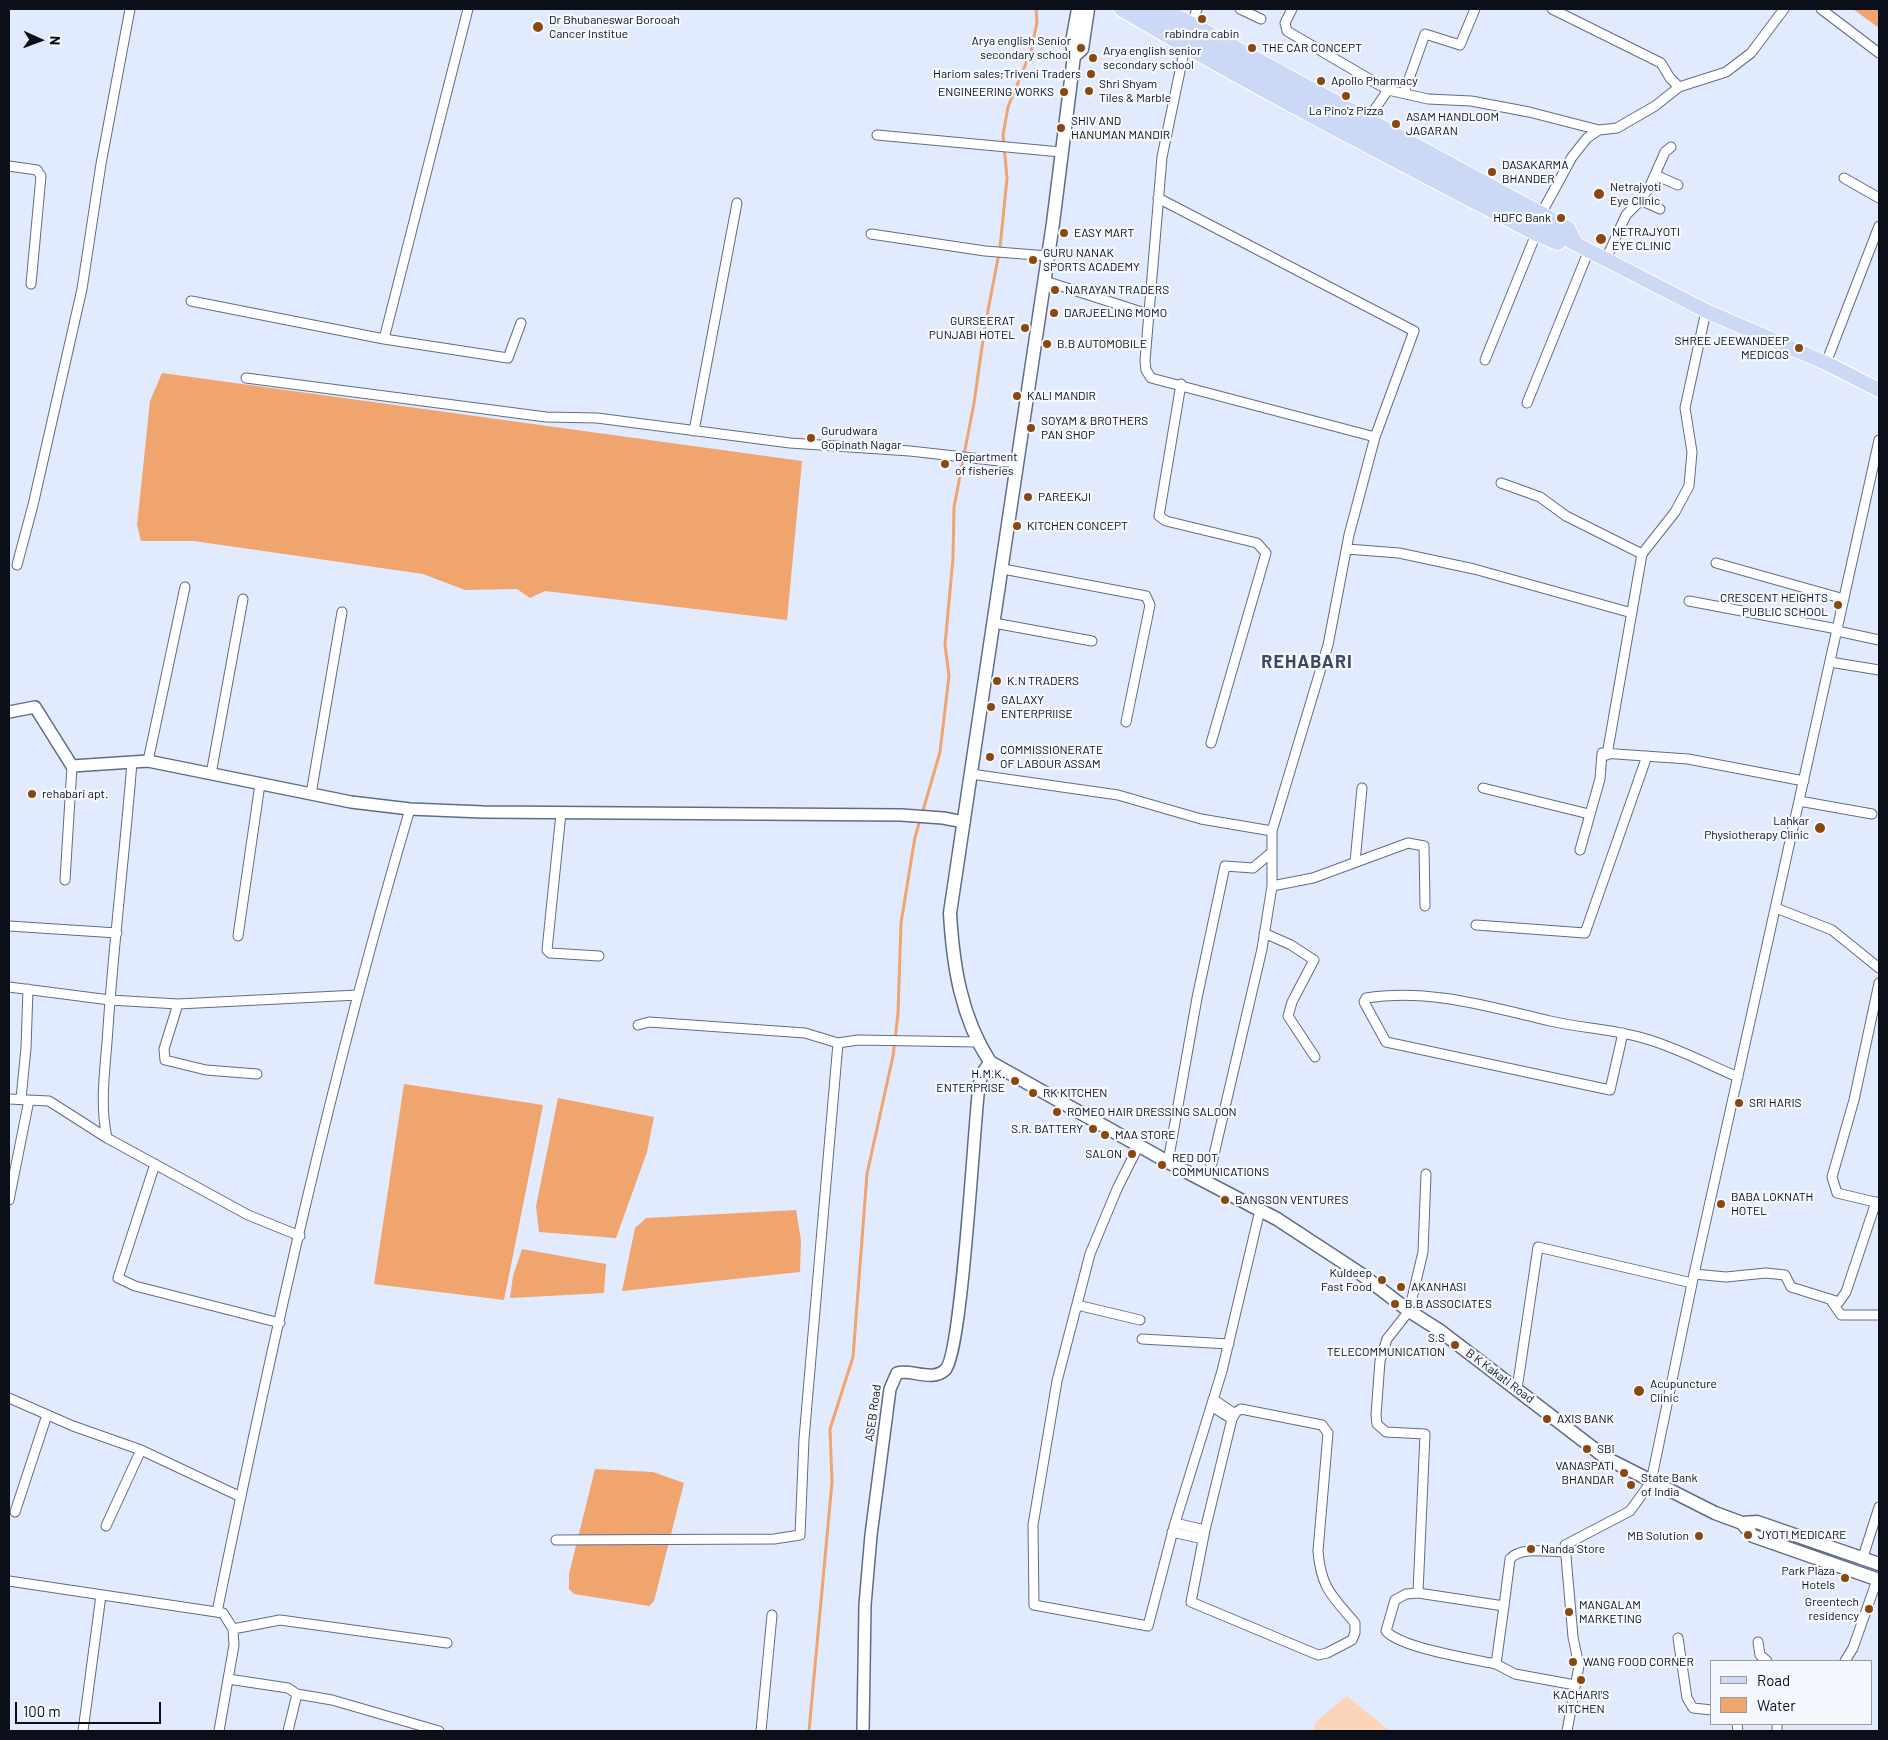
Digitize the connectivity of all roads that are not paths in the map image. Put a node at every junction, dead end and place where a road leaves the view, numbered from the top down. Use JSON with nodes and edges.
{"nodes":[{"id":1,"x":130,"y":9,"type":"edge"},
{"id":2,"x":468,"y":9,"type":"edge"},
{"id":3,"x":1078,"y":9,"type":"edge"},
{"id":4,"x":1088,"y":9,"type":"edge"},
{"id":5,"x":1121,"y":9,"type":"edge"},
{"id":6,"x":1141,"y":9,"type":"edge"},
{"id":7,"x":1164,"y":9,"type":"edge"},
{"id":8,"x":1197,"y":9,"type":"edge"},
{"id":9,"x":1240,"y":9,"type":"edge"},
{"id":10,"x":1292,"y":9,"type":"edge"},
{"id":11,"x":1476,"y":9,"type":"edge"},
{"id":12,"x":1552,"y":9,"type":"edge"},
{"id":13,"x":1784,"y":9,"type":"edge"},
{"id":14,"x":1821,"y":9,"type":"edge"},
{"id":15,"x":1261,"y":19,"type":"dead end"},
{"id":16,"x":1192,"y":23,"type":"junction"},
{"id":17,"x":1186,"y":47,"type":"junction"},
{"id":18,"x":1879,"y":53,"type":"edge"},
{"id":19,"x":1074,"y":56,"type":"junction"},
{"id":20,"x":1680,"y":87,"type":"junction"},
{"id":21,"x":1388,"y":90,"type":"junction"},
{"id":22,"x":1404,"y":94,"type":"junction"},
{"id":23,"x":1368,"y":120,"type":"junction"},
{"id":24,"x":1599,"y":130,"type":"junction"},
{"id":25,"x":877,"y":135,"type":"dead end"},
{"id":26,"x":1671,"y":147,"type":"dead end"},
{"id":27,"x":1062,"y":152,"type":"junction"},
{"id":28,"x":9,"y":166,"type":"edge"},
{"id":29,"x":1655,"y":175,"type":"junction"},
{"id":30,"x":1844,"y":178,"type":"dead end"},
{"id":31,"x":1678,"y":185,"type":"dead end"},
{"id":32,"x":1158,"y":198,"type":"junction"},
{"id":33,"x":1879,"y":198,"type":"edge"},
{"id":34,"x":1640,"y":200,"type":"junction"},
{"id":35,"x":737,"y":203,"type":"dead end"},
{"id":36,"x":1660,"y":209,"type":"dead end"},
{"id":37,"x":1540,"y":214,"type":"junction"},
{"id":38,"x":1879,"y":226,"type":"edge"},
{"id":39,"x":871,"y":234,"type":"dead end"},
{"id":40,"x":1536,"y":234,"type":"junction"},
{"id":41,"x":1576,"y":244,"type":"junction"},
{"id":42,"x":1589,"y":250,"type":"junction"},
{"id":43,"x":1048,"y":256,"type":"junction"},
{"id":44,"x":1606,"y":259,"type":"junction"},
{"id":45,"x":1045,"y":281,"type":"junction"},
{"id":46,"x":30,"y":284,"type":"dead end"},
{"id":47,"x":191,"y":301,"type":"dead end"},
{"id":48,"x":1706,"y":310,"type":"junction"},
{"id":49,"x":1148,"y":314,"type":"junction"},
{"id":50,"x":520,"y":323,"type":"dead end"},
{"id":51,"x":384,"y":338,"type":"junction"},
{"id":52,"x":1485,"y":360,"type":"dead end"},
{"id":53,"x":1826,"y":363,"type":"junction"},
{"id":54,"x":246,"y":378,"type":"dead end"},
{"id":55,"x":1181,"y":384,"type":"junction"},
{"id":56,"x":1879,"y":390,"type":"edge"},
{"id":57,"x":1527,"y":403,"type":"dead end"},
{"id":58,"x":694,"y":431,"type":"junction"},
{"id":59,"x":1375,"y":437,"type":"junction"},
{"id":60,"x":1879,"y":440,"type":"edge"},
{"id":61,"x":1017,"y":463,"type":"junction"},
{"id":62,"x":1501,"y":483,"type":"dead end"},
{"id":63,"x":1347,"y":549,"type":"junction"},
{"id":64,"x":1642,"y":554,"type":"junction"},
{"id":65,"x":1716,"y":563,"type":"dead end"},
{"id":66,"x":17,"y":565,"type":"dead end"},
{"id":67,"x":1003,"y":569,"type":"junction"},
{"id":68,"x":185,"y":587,"type":"dead end"},
{"id":69,"x":243,"y":599,"type":"dead end"},
{"id":70,"x":1844,"y":599,"type":"junction"},
{"id":71,"x":1689,"y":601,"type":"dead end"},
{"id":72,"x":342,"y":612,"type":"dead end"},
{"id":73,"x":1632,"y":613,"type":"junction"},
{"id":74,"x":994,"y":624,"type":"junction"},
{"id":75,"x":1837,"y":630,"type":"junction"},
{"id":76,"x":1879,"y":640,"type":"edge"},
{"id":77,"x":1092,"y":641,"type":"dead end"},
{"id":78,"x":1830,"y":662,"type":"junction"},
{"id":79,"x":1879,"y":670,"type":"edge"},
{"id":80,"x":9,"y":712,"type":"edge"},
{"id":81,"x":1126,"y":722,"type":"dead end"},
{"id":82,"x":1211,"y":743,"type":"dead end"},
{"id":83,"x":1607,"y":755,"type":"junction"},
{"id":84,"x":1648,"y":756,"type":"junction"},
{"id":85,"x":148,"y":761,"type":"junction"},
{"id":86,"x":132,"y":762,"type":"junction"},
{"id":87,"x":72,"y":766,"type":"junction"},
{"id":88,"x":211,"y":774,"type":"junction"},
{"id":89,"x":971,"y":774,"type":"junction"},
{"id":90,"x":1804,"y":781,"type":"junction"},
{"id":91,"x":260,"y":784,"type":"junction"},
{"id":92,"x":1362,"y":788,"type":"dead end"},
{"id":93,"x":1483,"y":788,"type":"dead end"},
{"id":94,"x":311,"y":794,"type":"junction"},
{"id":95,"x":1799,"y":801,"type":"junction"},
{"id":96,"x":410,"y":809,"type":"junction"},
{"id":97,"x":561,"y":813,"type":"junction"},
{"id":98,"x":1589,"y":814,"type":"junction"},
{"id":99,"x":1872,"y":814,"type":"dead end"},
{"id":100,"x":964,"y":822,"type":"junction"},
{"id":101,"x":1272,"y":831,"type":"junction"},
{"id":102,"x":1580,"y":850,"type":"dead end"},
{"id":103,"x":1272,"y":852,"type":"junction"},
{"id":104,"x":1355,"y":862,"type":"junction"},
{"id":105,"x":65,"y":880,"type":"dead end"},
{"id":106,"x":1272,"y":886,"type":"junction"},
{"id":107,"x":1425,"y":906,"type":"dead end"},
{"id":108,"x":1776,"y":908,"type":"junction"},
{"id":109,"x":1476,"y":925,"type":"dead end"},
{"id":110,"x":9,"y":926,"type":"edge"},
{"id":111,"x":116,"y":933,"type":"junction"},
{"id":112,"x":1264,"y":933,"type":"junction"},
{"id":113,"x":238,"y":936,"type":"dead end"},
{"id":114,"x":599,"y":956,"type":"dead end"},
{"id":115,"x":1879,"y":968,"type":"edge"},
{"id":116,"x":1879,"y":983,"type":"edge"},
{"id":117,"x":9,"y":987,"type":"edge"},
{"id":118,"x":28,"y":989,"type":"junction"},
{"id":119,"x":358,"y":995,"type":"junction"},
{"id":120,"x":110,"y":1000,"type":"junction"},
{"id":121,"x":178,"y":1004,"type":"junction"},
{"id":122,"x":638,"y":1025,"type":"dead end"},
{"id":123,"x":1623,"y":1033,"type":"junction"},
{"id":124,"x":977,"y":1042,"type":"junction"},
{"id":125,"x":838,"y":1043,"type":"junction"},
{"id":126,"x":1315,"y":1057,"type":"dead end"},
{"id":127,"x":990,"y":1062,"type":"junction"},
{"id":128,"x":257,"y":1074,"type":"dead end"},
{"id":129,"x":1738,"y":1077,"type":"junction"},
{"id":130,"x":9,"y":1099,"type":"edge"},
{"id":131,"x":25,"y":1100,"type":"junction"},
{"id":132,"x":107,"y":1138,"type":"junction"},
{"id":133,"x":1139,"y":1146,"type":"junction"},
{"id":134,"x":1168,"y":1162,"type":"junction"},
{"id":135,"x":155,"y":1164,"type":"junction"},
{"id":136,"x":1426,"y":1174,"type":"dead end"},
{"id":137,"x":1205,"y":1182,"type":"junction"},
{"id":138,"x":9,"y":1200,"type":"edge"},
{"id":139,"x":1878,"y":1202,"type":"edge"},
{"id":140,"x":1260,"y":1210,"type":"junction"},
{"id":141,"x":300,"y":1236,"type":"junction"},
{"id":142,"x":1693,"y":1279,"type":"junction"},
{"id":143,"x":1830,"y":1299,"type":"junction"},
{"id":144,"x":1077,"y":1305,"type":"junction"},
{"id":145,"x":1408,"y":1311,"type":"junction"},
{"id":146,"x":1879,"y":1315,"type":"edge"},
{"id":147,"x":1140,"y":1320,"type":"dead end"},
{"id":148,"x":280,"y":1323,"type":"junction"},
{"id":149,"x":1142,"y":1339,"type":"dead end"},
{"id":150,"x":1229,"y":1344,"type":"junction"},
{"id":151,"x":1517,"y":1390,"type":"junction"},
{"id":152,"x":9,"y":1398,"type":"edge"},
{"id":153,"x":1212,"y":1403,"type":"junction"},
{"id":154,"x":47,"y":1415,"type":"junction"},
{"id":155,"x":1233,"y":1416,"type":"junction"},
{"id":156,"x":141,"y":1450,"type":"junction"},
{"id":157,"x":1651,"y":1482,"type":"junction"},
{"id":158,"x":241,"y":1497,"type":"junction"},
{"id":159,"x":1879,"y":1507,"type":"edge"},
{"id":160,"x":16,"y":1512,"type":"dead end"},
{"id":161,"x":1742,"y":1522,"type":"junction"},
{"id":162,"x":106,"y":1526,"type":"dead end"},
{"id":163,"x":1174,"y":1528,"type":"junction"},
{"id":164,"x":1204,"y":1534,"type":"junction"},
{"id":165,"x":556,"y":1540,"type":"dead end"},
{"id":166,"x":1565,"y":1552,"type":"junction"},
{"id":167,"x":1862,"y":1560,"type":"junction"},
{"id":168,"x":1879,"y":1564,"type":"edge"},
{"id":169,"x":1878,"y":1580,"type":"edge"},
{"id":170,"x":9,"y":1581,"type":"edge"},
{"id":171,"x":1418,"y":1593,"type":"junction"},
{"id":172,"x":101,"y":1595,"type":"junction"},
{"id":173,"x":1504,"y":1606,"type":"junction"},
{"id":174,"x":217,"y":1612,"type":"junction"},
{"id":175,"x":772,"y":1615,"type":"dead end"},
{"id":176,"x":233,"y":1629,"type":"junction"},
{"id":177,"x":1678,"y":1638,"type":"dead end"},
{"id":178,"x":1758,"y":1642,"type":"dead end"},
{"id":179,"x":447,"y":1643,"type":"dead end"},
{"id":180,"x":1766,"y":1660,"type":"edge"},
{"id":181,"x":1846,"y":1660,"type":"edge"},
{"id":182,"x":1496,"y":1664,"type":"junction"},
{"id":183,"x":228,"y":1679,"type":"junction"},
{"id":184,"x":1575,"y":1685,"type":"junction"},
{"id":185,"x":297,"y":1694,"type":"junction"},
{"id":186,"x":1710,"y":1710,"type":"edge"},
{"id":187,"x":83,"y":1731,"type":"edge"},
{"id":188,"x":219,"y":1731,"type":"edge"},
{"id":189,"x":288,"y":1731,"type":"edge"},
{"id":190,"x":438,"y":1731,"type":"edge"},
{"id":191,"x":761,"y":1731,"type":"edge"},
{"id":192,"x":863,"y":1731,"type":"edge"},
{"id":193,"x":1567,"y":1731,"type":"edge"}],
"edges":[{"from":1,"to":66,"type":"street"},
{"from":2,"to":51,"type":"street"},
{"from":3,"to":19,"type":"main road"},
{"from":4,"to":19,"type":"main road"},
{"from":5,"to":17,"type":"main road"},
{"from":6,"to":41,"type":"main road"},
{"from":7,"to":16,"type":"main road"},
{"from":8,"to":16,"type":"street"},
{"from":9,"to":15,"type":"street"},
{"from":10,"to":21,"type":"street"},
{"from":11,"to":22,"type":"street"},
{"from":12,"to":20,"type":"street"},
{"from":13,"to":20,"type":"street"},
{"from":14,"to":18,"type":"street"},
{"from":16,"to":23,"type":"main road"},
{"from":17,"to":32,"type":"street"},
{"from":17,"to":40,"type":"main road"},
{"from":19,"to":27,"type":"main road"},
{"from":20,"to":24,"type":"street"},
{"from":21,"to":22,"type":"street"},
{"from":21,"to":23,"type":"street"},
{"from":22,"to":24,"type":"street"},
{"from":23,"to":37,"type":"main road"},
{"from":24,"to":37,"type":"street"},
{"from":25,"to":27,"type":"street"},
{"from":26,"to":29,"type":"street"},
{"from":27,"to":43,"type":"main road"},
{"from":28,"to":46,"type":"street"},
{"from":29,"to":31,"type":"street"},
{"from":29,"to":34,"type":"street"},
{"from":30,"to":33,"type":"street"},
{"from":32,"to":49,"type":"street"},
{"from":32,"to":59,"type":"street"},
{"from":34,"to":36,"type":"street"},
{"from":34,"to":44,"type":"street"},
{"from":35,"to":58,"type":"street"},
{"from":37,"to":41,"type":"main road"},
{"from":38,"to":53,"type":"street"},
{"from":39,"to":43,"type":"street"},
{"from":40,"to":41,"type":"main road"},
{"from":40,"to":52,"type":"street"},
{"from":41,"to":42,"type":"main road"},
{"from":42,"to":44,"type":"main road"},
{"from":42,"to":57,"type":"street"},
{"from":43,"to":45,"type":"main road"},
{"from":44,"to":48,"type":"main road"},
{"from":45,"to":49,"type":"street"},
{"from":45,"to":61,"type":"main road"},
{"from":47,"to":51,"type":"street"},
{"from":48,"to":53,"type":"main road"},
{"from":48,"to":64,"type":"street"},
{"from":49,"to":55,"type":"street"},
{"from":50,"to":51,"type":"street"},
{"from":53,"to":56,"type":"main road"},
{"from":54,"to":58,"type":"street"},
{"from":55,"to":59,"type":"street"},
{"from":55,"to":82,"type":"street"},
{"from":58,"to":61,"type":"street"},
{"from":59,"to":63,"type":"street"},
{"from":60,"to":70,"type":"street"},
{"from":61,"to":67,"type":"main road"},
{"from":62,"to":64,"type":"street"},
{"from":63,"to":73,"type":"street"},
{"from":63,"to":101,"type":"street"},
{"from":64,"to":73,"type":"street"},
{"from":65,"to":70,"type":"street"},
{"from":67,"to":74,"type":"main road"},
{"from":67,"to":81,"type":"street"},
{"from":68,"to":85,"type":"street"},
{"from":69,"to":88,"type":"street"},
{"from":70,"to":75,"type":"street"},
{"from":71,"to":75,"type":"street"},
{"from":72,"to":94,"type":"street"},
{"from":73,"to":83,"type":"street"},
{"from":74,"to":77,"type":"street"},
{"from":74,"to":89,"type":"main road"},
{"from":75,"to":76,"type":"street"},
{"from":75,"to":78,"type":"street"},
{"from":78,"to":79,"type":"street"},
{"from":78,"to":90,"type":"street"},
{"from":80,"to":87,"type":"street"},
{"from":83,"to":84,"type":"street"},
{"from":83,"to":98,"type":"street"},
{"from":84,"to":90,"type":"street"},
{"from":84,"to":109,"type":"street"},
{"from":85,"to":86,"type":"street"},
{"from":85,"to":88,"type":"street"},
{"from":86,"to":87,"type":"street"},
{"from":86,"to":111,"type":"street"},
{"from":87,"to":105,"type":"street"},
{"from":88,"to":91,"type":"street"},
{"from":89,"to":100,"type":"main road"},
{"from":89,"to":101,"type":"street"},
{"from":90,"to":95,"type":"street"},
{"from":91,"to":94,"type":"street"},
{"from":91,"to":113,"type":"street"},
{"from":92,"to":104,"type":"street"},
{"from":93,"to":98,"type":"street"},
{"from":94,"to":96,"type":"street"},
{"from":95,"to":99,"type":"street"},
{"from":95,"to":108,"type":"street"},
{"from":96,"to":97,"type":"street"},
{"from":96,"to":119,"type":"street"},
{"from":97,"to":100,"type":"street"},
{"from":97,"to":114,"type":"street"},
{"from":98,"to":102,"type":"street"},
{"from":100,"to":124,"type":"main road"},
{"from":101,"to":103,"type":"street"},
{"from":103,"to":106,"type":"street"},
{"from":103,"to":134,"type":"street"},
{"from":104,"to":106,"type":"street"},
{"from":104,"to":107,"type":"street"},
{"from":106,"to":112,"type":"street"},
{"from":108,"to":115,"type":"street"},
{"from":108,"to":129,"type":"street"},
{"from":110,"to":111,"type":"street"},
{"from":111,"to":120,"type":"street"},
{"from":112,"to":126,"type":"street"},
{"from":112,"to":137,"type":"street"},
{"from":116,"to":139,"type":"street"},
{"from":117,"to":118,"type":"street"},
{"from":118,"to":120,"type":"street"},
{"from":118,"to":131,"type":"street"},
{"from":119,"to":121,"type":"street"},
{"from":119,"to":141,"type":"street"},
{"from":120,"to":121,"type":"street"},
{"from":120,"to":132,"type":"street"},
{"from":121,"to":128,"type":"street"},
{"from":122,"to":125,"type":"street"},
{"from":123,"to":123,"type":"street"},
{"from":123,"to":129,"type":"street"},
{"from":124,"to":125,"type":"street"},
{"from":124,"to":127,"type":"main road"},
{"from":125,"to":165,"type":"street"},
{"from":127,"to":133,"type":"main road","name":"B K Kakati Road"},
{"from":127,"to":192,"type":"street","name":"ASEB Road"},
{"from":129,"to":142,"type":"street"},
{"from":130,"to":131,"type":"street"},
{"from":131,"to":132,"type":"street"},
{"from":131,"to":138,"type":"street"},
{"from":132,"to":135,"type":"street"},
{"from":133,"to":134,"type":"main road","name":"B K Kakati Road"},
{"from":133,"to":144,"type":"street"},
{"from":134,"to":137,"type":"main road","name":"B K Kakati Road"},
{"from":135,"to":141,"type":"street"},
{"from":135,"to":148,"type":"street"},
{"from":136,"to":145,"type":"street"},
{"from":137,"to":140,"type":"main road","name":"B K Kakati Road"},
{"from":139,"to":143,"type":"street"},
{"from":140,"to":145,"type":"main road","name":"B K Kakati Road"},
{"from":140,"to":150,"type":"street"},
{"from":141,"to":148,"type":"street"},
{"from":142,"to":143,"type":"street"},
{"from":142,"to":151,"type":"street"},
{"from":142,"to":157,"type":"street"},
{"from":143,"to":146,"type":"street"},
{"from":144,"to":147,"type":"street"},
{"from":144,"to":163,"type":"street"},
{"from":145,"to":151,"type":"main road","name":"B K Kakati Road"},
{"from":145,"to":171,"type":"street"},
{"from":148,"to":158,"type":"street"},
{"from":149,"to":150,"type":"street"},
{"from":150,"to":153,"type":"street"},
{"from":151,"to":157,"type":"main road","name":"B K Kakati Road"},
{"from":152,"to":154,"type":"street"},
{"from":153,"to":155,"type":"street"},
{"from":153,"to":163,"type":"street"},
{"from":154,"to":156,"type":"street"},
{"from":154,"to":160,"type":"street"},
{"from":155,"to":164,"type":"street"},
{"from":155,"to":164,"type":"street"},
{"from":156,"to":158,"type":"street"},
{"from":156,"to":162,"type":"street"},
{"from":157,"to":161,"type":"main road","name":"B K Kakati Road"},
{"from":157,"to":166,"type":"street"},
{"from":158,"to":174,"type":"street"},
{"from":159,"to":167,"type":"street"},
{"from":161,"to":167,"type":"main road","name":"B K Kakati Road"},
{"from":161,"to":169,"type":"main road"},
{"from":163,"to":164,"type":"street"},
{"from":166,"to":173,"type":"street"},
{"from":166,"to":184,"type":"street"},
{"from":167,"to":168,"type":"main road","name":"B K Kakati Road"},
{"from":169,"to":181,"type":"street"},
{"from":170,"to":172,"type":"street"},
{"from":171,"to":173,"type":"street"},
{"from":171,"to":182,"type":"street"},
{"from":172,"to":174,"type":"street"},
{"from":172,"to":187,"type":"street"},
{"from":173,"to":182,"type":"street"},
{"from":174,"to":176,"type":"street"},
{"from":175,"to":191,"type":"street"},
{"from":176,"to":179,"type":"street"},
{"from":176,"to":183,"type":"street"},
{"from":177,"to":186,"type":"street"},
{"from":178,"to":180,"type":"street"},
{"from":182,"to":184,"type":"street"},
{"from":183,"to":185,"type":"street"},
{"from":183,"to":188,"type":"street"},
{"from":184,"to":193,"type":"street"},
{"from":185,"to":189,"type":"street"},
{"from":185,"to":190,"type":"street"}]}
